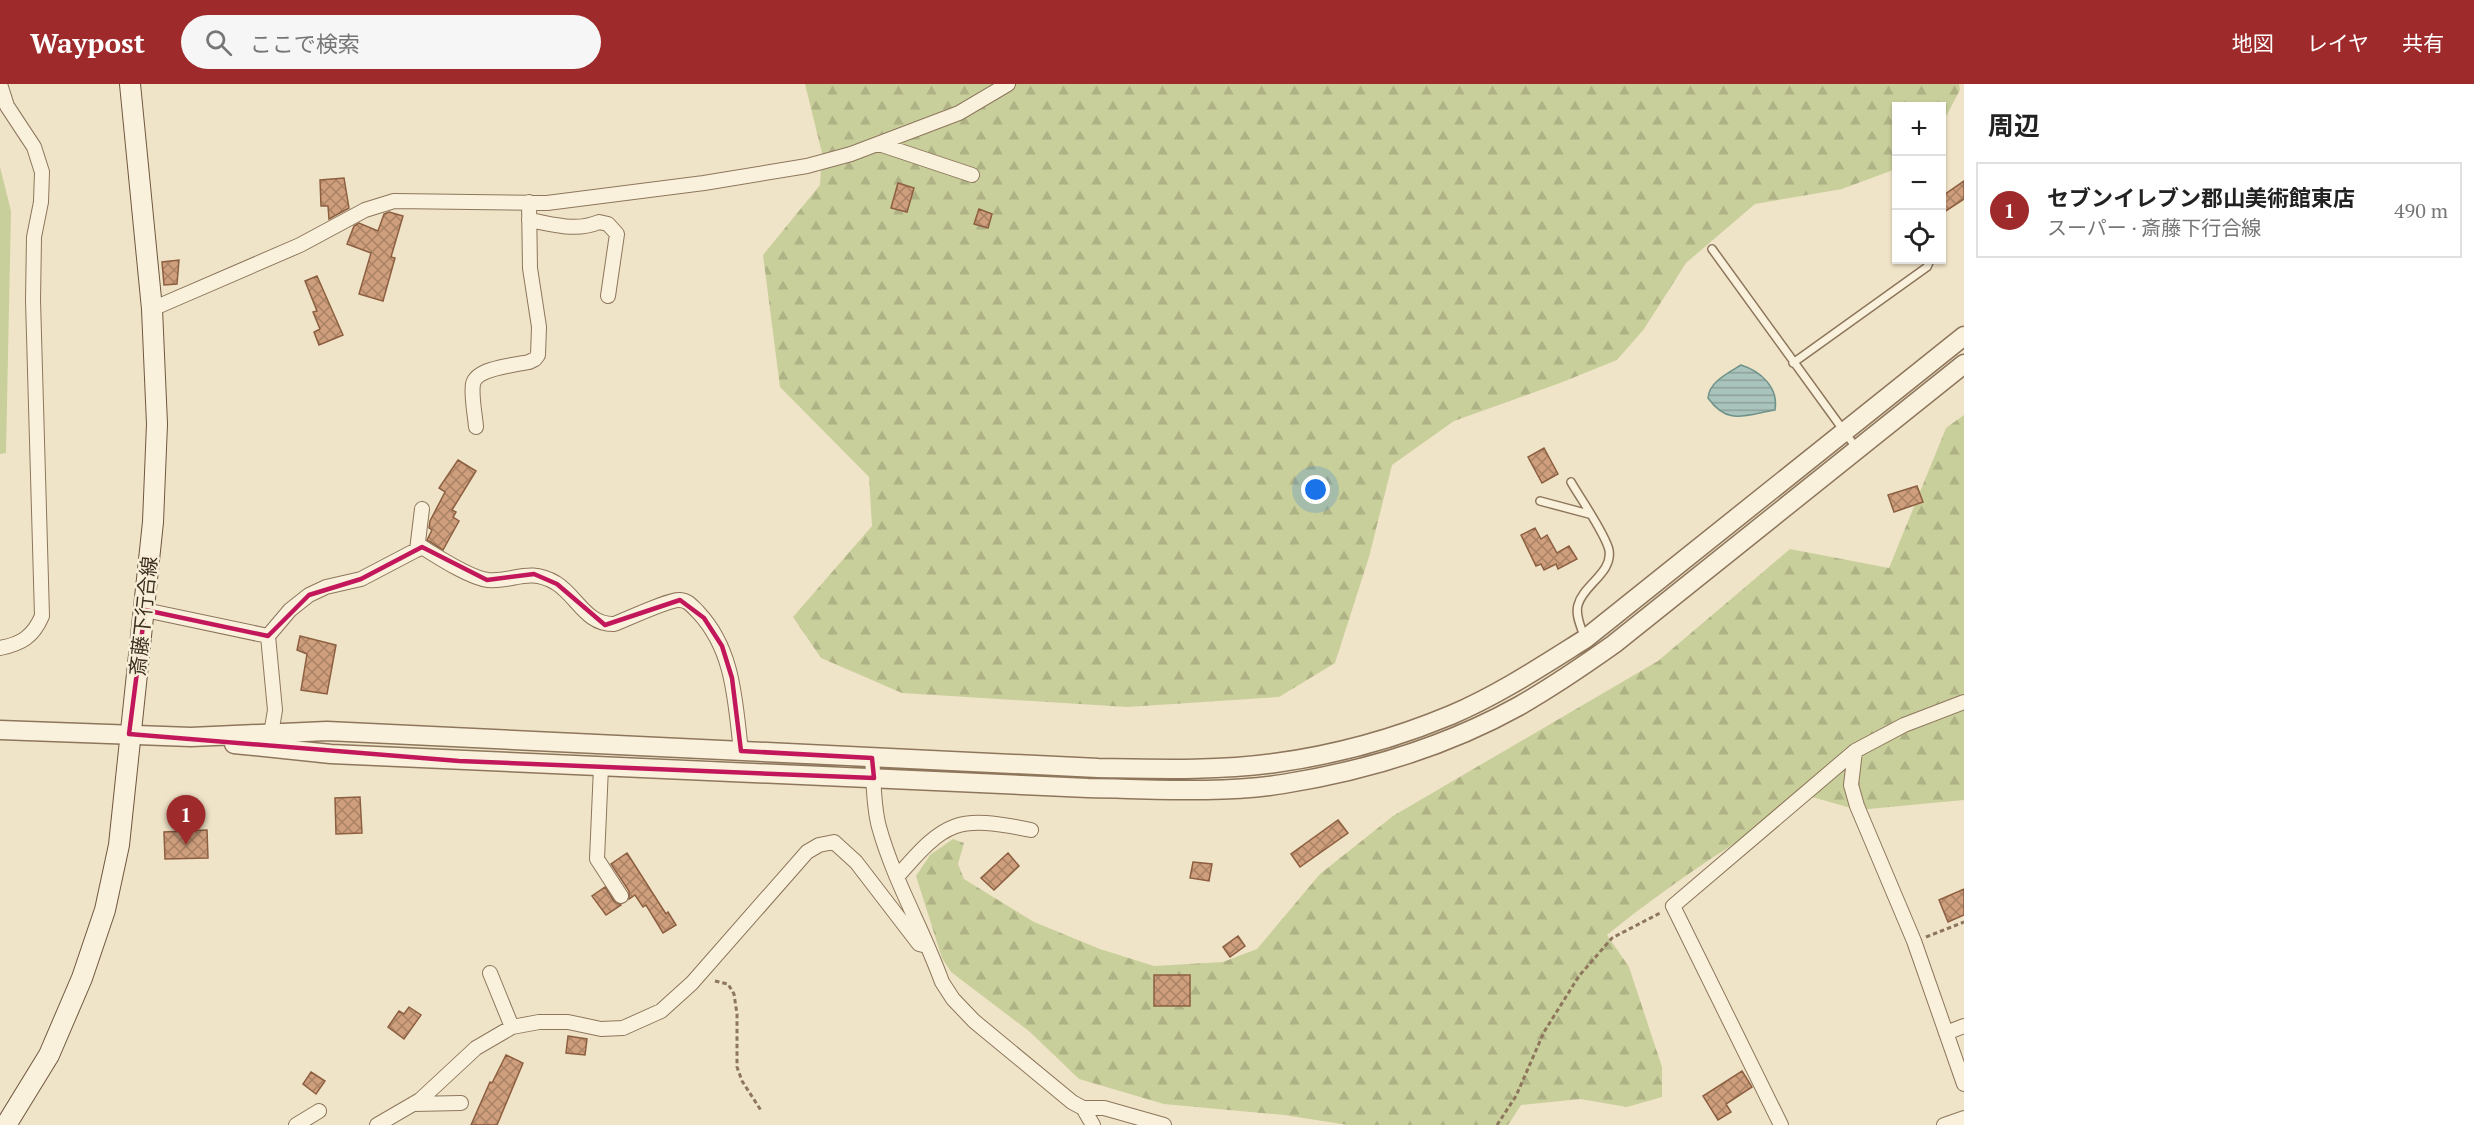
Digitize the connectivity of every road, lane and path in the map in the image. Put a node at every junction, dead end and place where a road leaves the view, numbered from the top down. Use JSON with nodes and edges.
{"nodes":[{"id":1,"x":0,"y":84,"type":"edge"},
{"id":2,"x":130,"y":84,"type":"edge"},
{"id":3,"x":1008,"y":84,"type":"edge"},
{"id":4,"x":879,"y":144,"type":"junction"},
{"id":5,"x":972,"y":175,"type":"dead end"},
{"id":6,"x":529,"y":202,"type":"junction"},
{"id":7,"x":529,"y":220,"type":"junction"},
{"id":8,"x":1712,"y":249,"type":"dead end"},
{"id":9,"x":1928,"y":264,"type":"edge"},
{"id":10,"x":608,"y":296,"type":"dead end"},
{"id":11,"x":152,"y":309,"type":"junction"},
{"id":12,"x":1964,"y":336,"type":"edge"},
{"id":13,"x":1792,"y":363,"type":"junction"},
{"id":14,"x":1964,"y":364,"type":"edge"},
{"id":15,"x":476,"y":427,"type":"dead end"},
{"id":16,"x":1843,"y":432,"type":"junction"},
{"id":17,"x":1857,"y":449,"type":"junction"},
{"id":18,"x":1571,"y":482,"type":"dead end"},
{"id":19,"x":1539,"y":501,"type":"dead end"},
{"id":20,"x":422,"y":509,"type":"dead end"},
{"id":21,"x":1589,"y":514,"type":"junction"},
{"id":22,"x":417,"y":550,"type":"junction"},
{"id":23,"x":145,"y":610,"type":"junction"},
{"id":24,"x":268,"y":636,"type":"junction"},
{"id":25,"x":1585,"y":639,"type":"junction"},
{"id":26,"x":0,"y":648,"type":"edge"},
{"id":27,"x":1964,"y":702,"type":"edge"},
{"id":28,"x":4,"y":731,"type":"edge"},
{"id":29,"x":129,"y":734,"type":"junction"},
{"id":30,"x":271,"y":734,"type":"junction"},
{"id":31,"x":191,"y":737,"type":"junction"},
{"id":32,"x":741,"y":751,"type":"junction"},
{"id":33,"x":1855,"y":751,"type":"junction"},
{"id":34,"x":872,"y":758,"type":"junction"},
{"id":35,"x":601,"y":767,"type":"junction"},
{"id":36,"x":874,"y":778,"type":"junction"},
{"id":37,"x":1031,"y":830,"type":"dead end"},
{"id":38,"x":897,"y":877,"type":"junction"},
{"id":39,"x":621,"y":897,"type":"dead end"},
{"id":40,"x":1673,"y":906,"type":"junction"},
{"id":41,"x":1964,"y":922,"type":"edge"},
{"id":42,"x":1914,"y":941,"type":"junction"},
{"id":43,"x":927,"y":946,"type":"junction"},
{"id":44,"x":490,"y":973,"type":"dead end"},
{"id":45,"x":692,"y":983,"type":"junction"},
{"id":46,"x":1964,"y":1026,"type":"edge"},
{"id":47,"x":512,"y":1027,"type":"junction"},
{"id":48,"x":1946,"y":1033,"type":"junction"},
{"id":49,"x":1964,"y":1084,"type":"edge"},
{"id":50,"x":461,"y":1103,"type":"dead end"},
{"id":51,"x":413,"y":1104,"type":"junction"},
{"id":52,"x":1083,"y":1108,"type":"junction"},
{"id":53,"x":319,"y":1111,"type":"dead end"},
{"id":54,"x":762,"y":1112,"type":"dead end"},
{"id":55,"x":1964,"y":1118,"type":"edge"},
{"id":56,"x":6,"y":1125,"type":"edge"},
{"id":57,"x":296,"y":1125,"type":"edge"},
{"id":58,"x":377,"y":1125,"type":"edge"},
{"id":59,"x":1093,"y":1125,"type":"edge"},
{"id":60,"x":1164,"y":1125,"type":"edge"},
{"id":61,"x":1497,"y":1125,"type":"edge"},
{"id":62,"x":1781,"y":1125,"type":"edge"},
{"id":63,"x":1944,"y":1125,"type":"edge"}],
"edges":[{"from":1,"to":26,"type":"street"},
{"from":2,"to":11,"type":"main road","name":"斎藤下行合線"},
{"from":3,"to":4,"type":"street"},
{"from":4,"to":5,"type":"street"},
{"from":4,"to":6,"type":"street"},
{"from":6,"to":7,"type":"street"},
{"from":6,"to":11,"type":"street"},
{"from":7,"to":10,"type":"street"},
{"from":7,"to":15,"type":"street"},
{"from":8,"to":13,"type":"lane"},
{"from":9,"to":13,"type":"lane"},
{"from":11,"to":23,"type":"main road","name":"斎藤下行合線"},
{"from":12,"to":16,"type":"street"},
{"from":13,"to":16,"type":"lane"},
{"from":14,"to":17,"type":"street"},
{"from":16,"to":17,"type":"lane"},
{"from":16,"to":25,"type":"street"},
{"from":17,"to":36,"type":"street"},
{"from":18,"to":21,"type":"lane"},
{"from":19,"to":21,"type":"lane"},
{"from":20,"to":22,"type":"street"},
{"from":21,"to":25,"type":"lane"},
{"from":22,"to":24,"type":"street"},
{"from":22,"to":32,"type":"street"},
{"from":23,"to":24,"type":"street"},
{"from":23,"to":29,"type":"main road","name":"斎藤下行合線"},
{"from":24,"to":30,"type":"street"},
{"from":25,"to":34,"type":"street"},
{"from":27,"to":33,"type":"street"},
{"from":28,"to":29,"type":"street"},
{"from":29,"to":31,"type":"street"},
{"from":29,"to":56,"type":"main road","name":"斎藤下行合線"},
{"from":30,"to":31,"type":"street"},
{"from":30,"to":32,"type":"street"},
{"from":31,"to":35,"type":"street"},
{"from":32,"to":34,"type":"street"},
{"from":33,"to":40,"type":"street"},
{"from":33,"to":42,"type":"street"},
{"from":34,"to":36,"type":"street"},
{"from":35,"to":36,"type":"street"},
{"from":35,"to":39,"type":"street"},
{"from":36,"to":38,"type":"street"},
{"from":37,"to":38,"type":"street"},
{"from":38,"to":43,"type":"street"},
{"from":40,"to":61,"type":"path"},
{"from":40,"to":62,"type":"street"},
{"from":41,"to":42,"type":"path"},
{"from":42,"to":48,"type":"street"},
{"from":43,"to":45,"type":"street"},
{"from":43,"to":52,"type":"street"},
{"from":44,"to":47,"type":"street"},
{"from":45,"to":47,"type":"street"},
{"from":45,"to":54,"type":"path"},
{"from":46,"to":48,"type":"street"},
{"from":47,"to":51,"type":"street"},
{"from":48,"to":49,"type":"street"},
{"from":50,"to":51,"type":"street"},
{"from":51,"to":58,"type":"street"},
{"from":52,"to":59,"type":"street"},
{"from":52,"to":60,"type":"street"},
{"from":53,"to":57,"type":"street"},
{"from":55,"to":63,"type":"street"}]}
